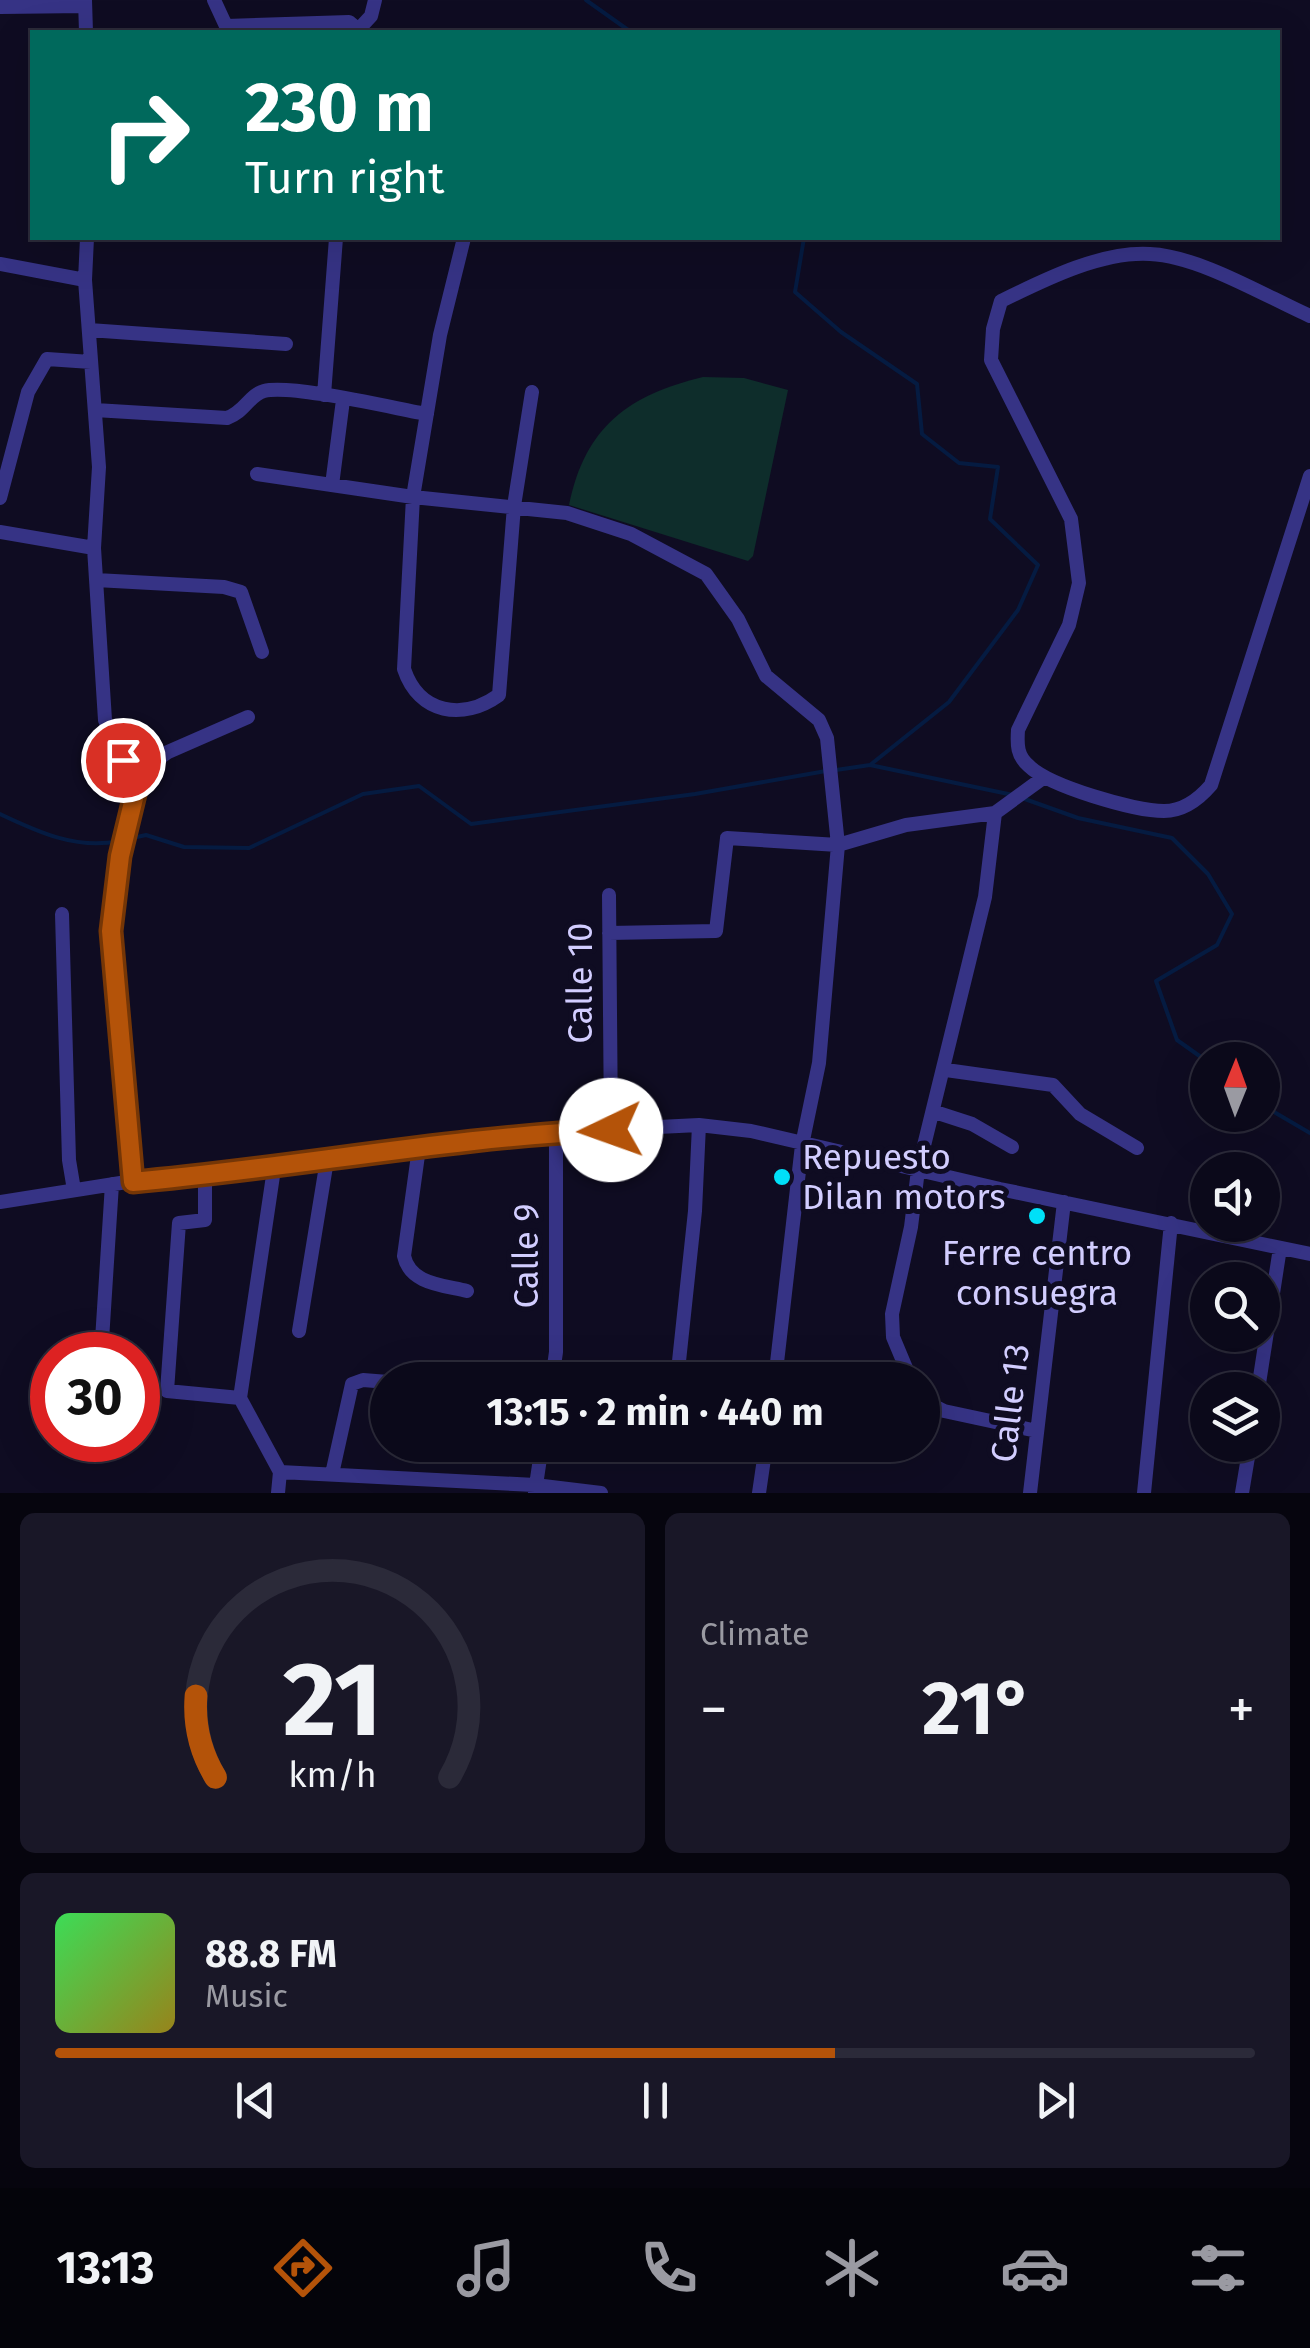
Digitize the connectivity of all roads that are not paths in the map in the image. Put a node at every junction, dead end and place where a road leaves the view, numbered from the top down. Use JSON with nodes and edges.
{"nodes":[{"id":1,"x":214,"y":0,"type":"edge"},
{"id":2,"x":375,"y":0,"type":"edge"},
{"id":3,"x":85,"y":3,"type":"edge"},
{"id":4,"x":8,"y":4,"type":"edge"},
{"id":5,"x":86,"y":30,"type":"edge"},
{"id":6,"x":360,"y":30,"type":"edge"},
{"id":7,"x":87,"y":240,"type":"edge"},
{"id":8,"x":336,"y":240,"type":"edge"},
{"id":9,"x":464,"y":240,"type":"edge"},
{"id":10,"x":0,"y":264,"type":"edge"},
{"id":11,"x":85,"y":280,"type":"junction"},
{"id":12,"x":1310,"y":316,"type":"edge"},
{"id":13,"x":89,"y":330,"type":"junction"},
{"id":14,"x":286,"y":344,"type":"dead end"},
{"id":15,"x":91,"y":362,"type":"junction"},
{"id":16,"x":532,"y":392,"type":"dead end"},
{"id":17,"x":324,"y":395,"type":"junction"},
{"id":18,"x":343,"y":400,"type":"junction"},
{"id":19,"x":94,"y":410,"type":"junction"},
{"id":20,"x":427,"y":414,"type":"junction"},
{"id":21,"x":257,"y":474,"type":"dead end"},
{"id":22,"x":1310,"y":476,"type":"edge"},
{"id":23,"x":332,"y":485,"type":"junction"},
{"id":24,"x":413,"y":497,"type":"junction"},
{"id":25,"x":0,"y":498,"type":"edge"},
{"id":26,"x":514,"y":506,"type":"junction"},
{"id":27,"x":0,"y":532,"type":"edge"},
{"id":28,"x":94,"y":548,"type":"junction"},
{"id":29,"x":96,"y":580,"type":"junction"},
{"id":30,"x":262,"y":652,"type":"dead end"},
{"id":31,"x":248,"y":717,"type":"dead end"},
{"id":32,"x":1043,"y":778,"type":"junction"},
{"id":33,"x":136,"y":790,"type":"junction"},
{"id":34,"x":999,"y":811,"type":"junction"},
{"id":35,"x":838,"y":845,"type":"junction"},
{"id":36,"x":609,"y":895,"type":"dead end"},
{"id":37,"x":62,"y":914,"type":"dead end"},
{"id":38,"x":610,"y":933,"type":"junction"},
{"id":39,"x":946,"y":1070,"type":"junction"},
{"id":40,"x":935,"y":1112,"type":"junction"},
{"id":41,"x":698,"y":1125,"type":"junction"},
{"id":42,"x":611,"y":1130,"type":"junction"},
{"id":43,"x":556,"y":1132,"type":"junction"},
{"id":44,"x":802,"y":1145,"type":"junction"},
{"id":45,"x":418,"y":1148,"type":"junction"},
{"id":46,"x":1012,"y":1148,"type":"dead end"},
{"id":47,"x":1137,"y":1148,"type":"dead end"},
{"id":48,"x":327,"y":1160,"type":"junction"},
{"id":49,"x":274,"y":1169,"type":"junction"},
{"id":50,"x":918,"y":1170,"type":"junction"},
{"id":51,"x":205,"y":1176,"type":"junction"},
{"id":52,"x":133,"y":1182,"type":"junction"},
{"id":53,"x":112,"y":1184,"type":"junction"},
{"id":54,"x":74,"y":1190,"type":"junction"},
{"id":55,"x":0,"y":1202,"type":"edge"},
{"id":56,"x":1064,"y":1202,"type":"junction"},
{"id":57,"x":1171,"y":1223,"type":"junction"},
{"id":58,"x":1280,"y":1248,"type":"junction"},
{"id":59,"x":1310,"y":1254,"type":"edge"},
{"id":60,"x":467,"y":1292,"type":"dead end"},
{"id":61,"x":299,"y":1331,"type":"dead end"},
{"id":62,"x":103,"y":1332,"type":"edge"},
{"id":63,"x":555,"y":1362,"type":"edge"},
{"id":64,"x":679,"y":1362,"type":"edge"},
{"id":65,"x":777,"y":1362,"type":"edge"},
{"id":66,"x":903,"y":1362,"type":"edge"},
{"id":67,"x":1261,"y":1372,"type":"edge"},
{"id":68,"x":370,"y":1381,"type":"edge"},
{"id":69,"x":240,"y":1398,"type":"junction"},
{"id":70,"x":940,"y":1409,"type":"edge"},
{"id":71,"x":1038,"y":1432,"type":"junction"},
{"id":72,"x":539,"y":1462,"type":"edge"},
{"id":73,"x":763,"y":1462,"type":"edge"},
{"id":74,"x":1247,"y":1462,"type":"edge"},
{"id":75,"x":280,"y":1472,"type":"junction"},
{"id":76,"x":332,"y":1474,"type":"junction"},
{"id":77,"x":535,"y":1489,"type":"edge"},
{"id":78,"x":278,"y":1493,"type":"edge"},
{"id":79,"x":601,"y":1493,"type":"edge"},
{"id":80,"x":758,"y":1493,"type":"edge"},
{"id":81,"x":1030,"y":1493,"type":"edge"},
{"id":82,"x":1144,"y":1493,"type":"edge"},
{"id":83,"x":1242,"y":1493,"type":"edge"}],
"edges":[{"from":1,"to":6,"type":"street"},
{"from":2,"to":6,"type":"street"},
{"from":3,"to":4,"type":"street"},
{"from":3,"to":5,"type":"street"},
{"from":7,"to":11,"type":"street"},
{"from":8,"to":17,"type":"street"},
{"from":9,"to":20,"type":"street"},
{"from":10,"to":11,"type":"street"},
{"from":11,"to":13,"type":"street"},
{"from":12,"to":32,"type":"street"},
{"from":13,"to":14,"type":"street"},
{"from":13,"to":15,"type":"street"},
{"from":15,"to":19,"type":"street"},
{"from":15,"to":25,"type":"street"},
{"from":16,"to":26,"type":"street"},
{"from":17,"to":18,"type":"street"},
{"from":17,"to":19,"type":"street"},
{"from":18,"to":20,"type":"street"},
{"from":18,"to":23,"type":"street"},
{"from":19,"to":28,"type":"street"},
{"from":20,"to":24,"type":"street"},
{"from":21,"to":23,"type":"street"},
{"from":22,"to":32,"type":"street"},
{"from":23,"to":24,"type":"street"},
{"from":24,"to":26,"type":"street"},
{"from":24,"to":26,"type":"street"},
{"from":26,"to":35,"type":"street"},
{"from":27,"to":28,"type":"street"},
{"from":28,"to":29,"type":"street"},
{"from":29,"to":30,"type":"street"},
{"from":29,"to":33,"type":"street"},
{"from":31,"to":33,"type":"street"},
{"from":32,"to":34,"type":"street"},
{"from":33,"to":52,"type":"street"},
{"from":34,"to":35,"type":"street"},
{"from":34,"to":39,"type":"street"},
{"from":35,"to":38,"type":"street"},
{"from":35,"to":44,"type":"street"},
{"from":36,"to":38,"type":"street","name":"Calle 10"},
{"from":37,"to":54,"type":"street"},
{"from":38,"to":42,"type":"street","name":"Calle 10"},
{"from":39,"to":40,"type":"street"},
{"from":39,"to":47,"type":"street"},
{"from":40,"to":46,"type":"street"},
{"from":40,"to":50,"type":"street"},
{"from":41,"to":42,"type":"street"},
{"from":41,"to":44,"type":"street"},
{"from":41,"to":64,"type":"street"},
{"from":42,"to":43,"type":"street"},
{"from":43,"to":45,"type":"street"},
{"from":43,"to":63,"type":"street","name":"Calle 9"},
{"from":44,"to":50,"type":"street"},
{"from":44,"to":65,"type":"street"},
{"from":45,"to":48,"type":"street"},
{"from":45,"to":60,"type":"street"},
{"from":48,"to":49,"type":"street"},
{"from":48,"to":61,"type":"street"},
{"from":49,"to":51,"type":"street"},
{"from":49,"to":69,"type":"street"},
{"from":50,"to":56,"type":"street"},
{"from":50,"to":66,"type":"street"},
{"from":51,"to":52,"type":"street"},
{"from":51,"to":69,"type":"street"},
{"from":52,"to":53,"type":"street"},
{"from":53,"to":54,"type":"street"},
{"from":53,"to":62,"type":"street"},
{"from":54,"to":55,"type":"street"},
{"from":56,"to":57,"type":"street"},
{"from":56,"to":71,"type":"street","name":"Calle 13"},
{"from":57,"to":58,"type":"street"},
{"from":57,"to":82,"type":"street"},
{"from":58,"to":59,"type":"street"},
{"from":58,"to":67,"type":"street"},
{"from":68,"to":76,"type":"street"},
{"from":69,"to":75,"type":"street"},
{"from":70,"to":71,"type":"street"},
{"from":71,"to":81,"type":"street","name":"Calle 13"},
{"from":72,"to":77,"type":"street"},
{"from":73,"to":80,"type":"street"},
{"from":74,"to":83,"type":"street"},
{"from":75,"to":76,"type":"street"},
{"from":75,"to":78,"type":"street"},
{"from":76,"to":77,"type":"street"},
{"from":77,"to":79,"type":"street"}]}
